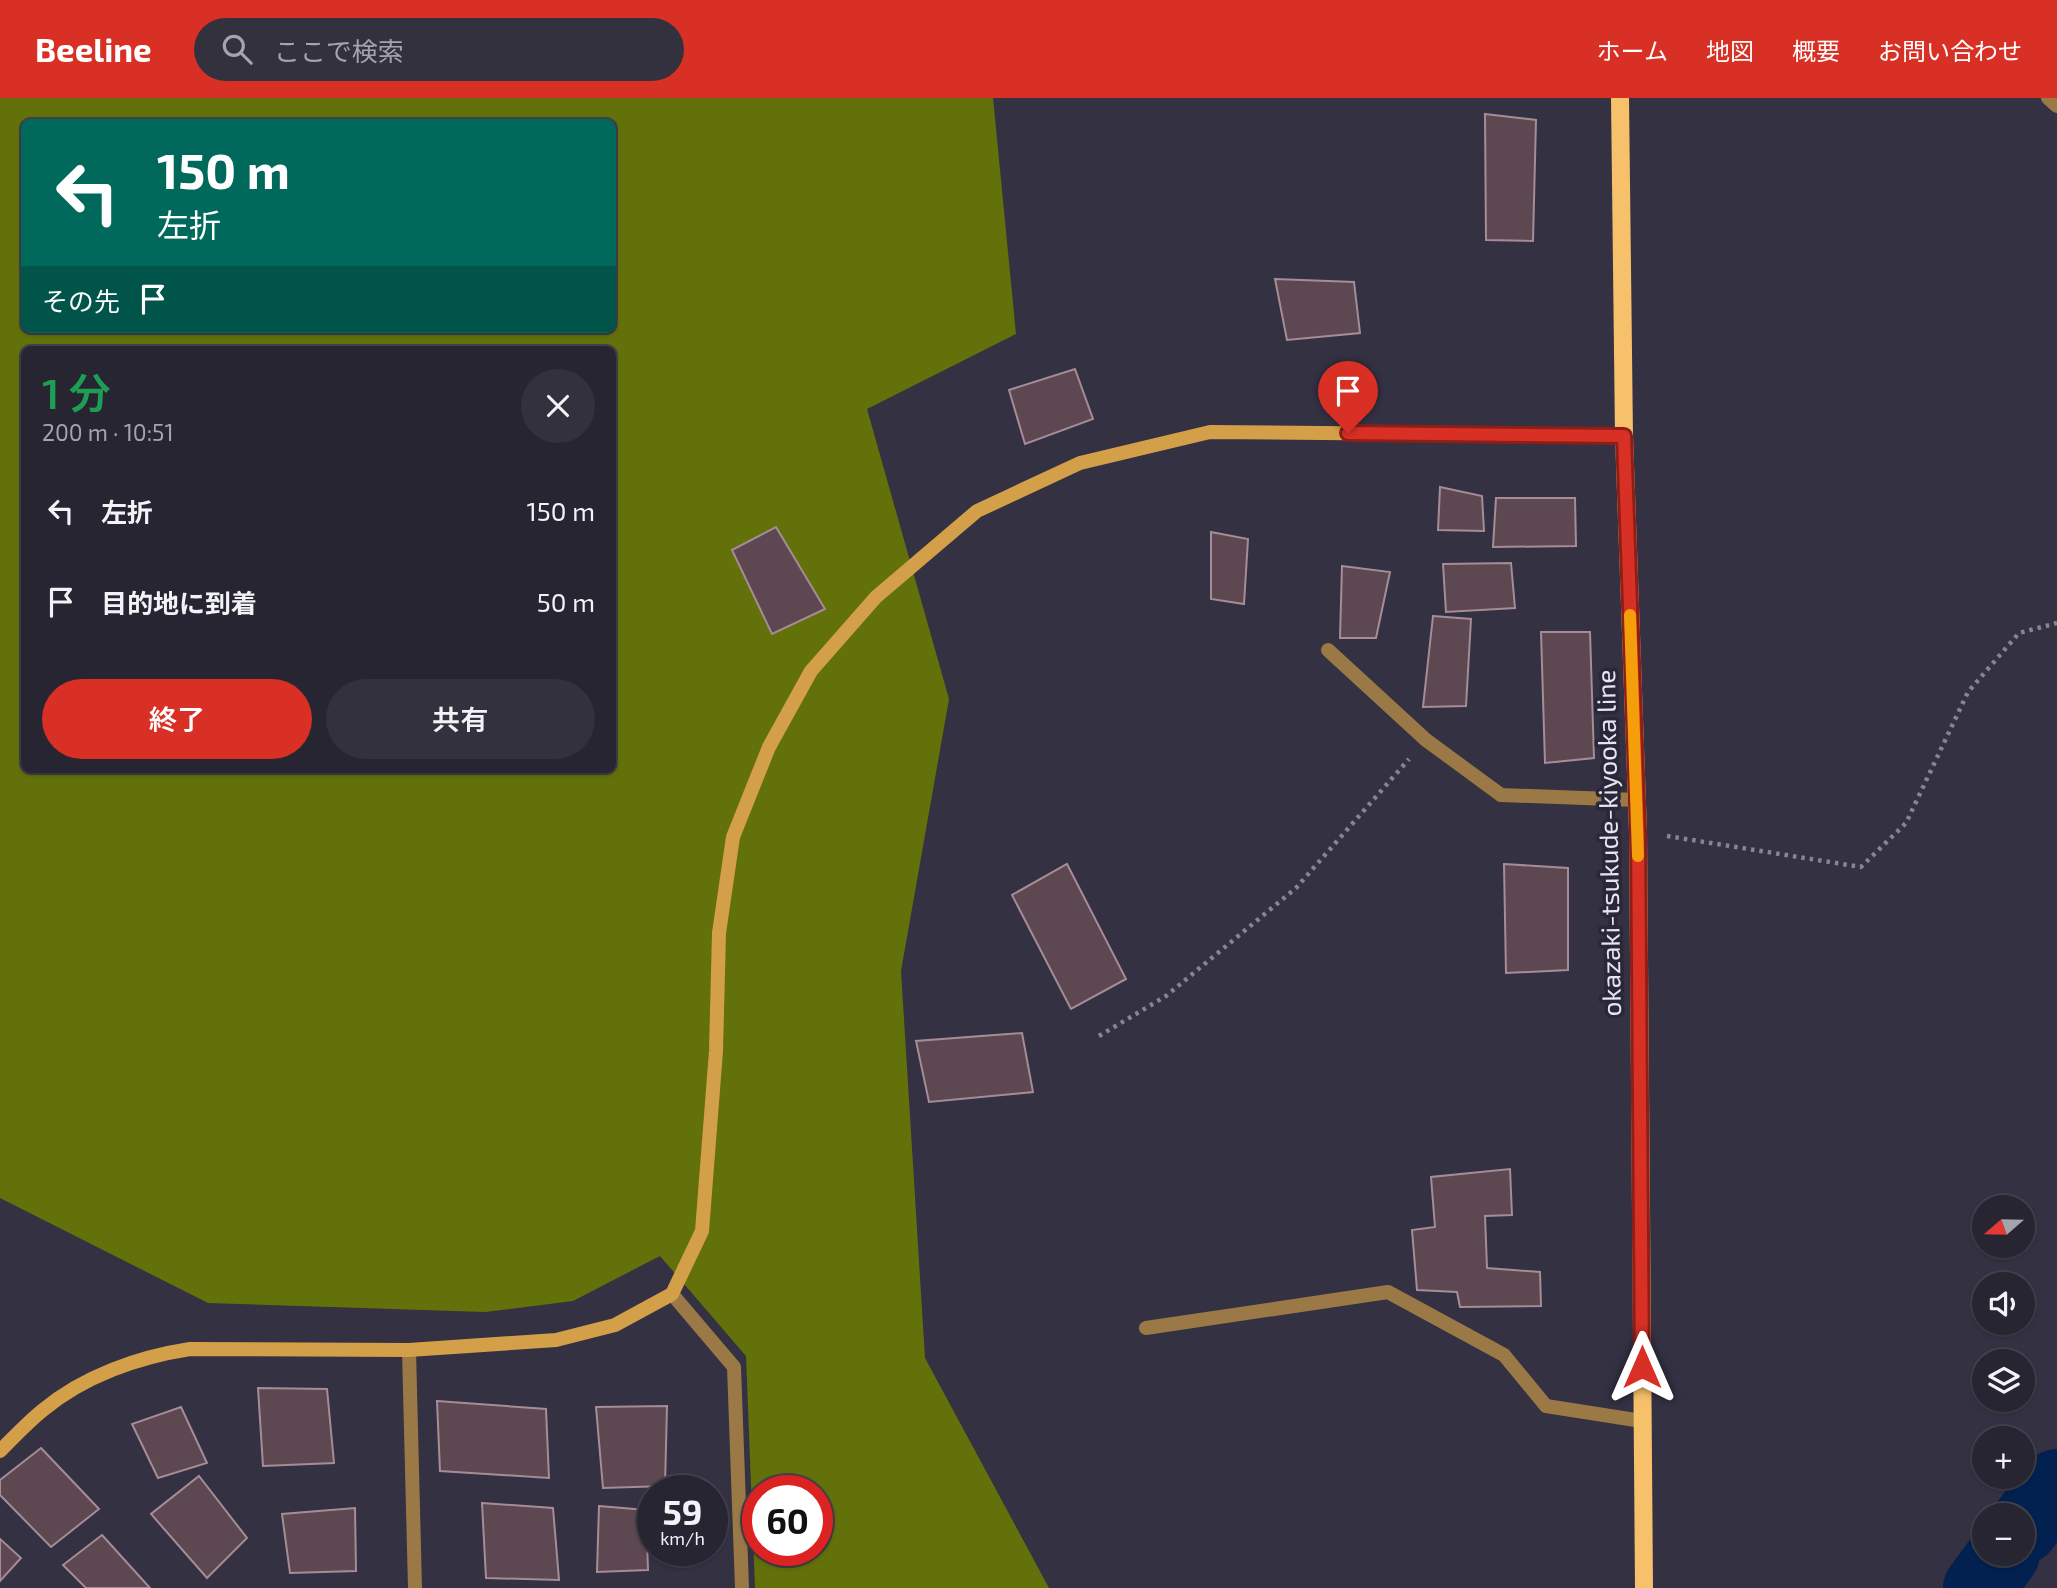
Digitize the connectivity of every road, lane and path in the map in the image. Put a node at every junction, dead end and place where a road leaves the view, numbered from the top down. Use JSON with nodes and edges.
{"nodes":[{"id":1,"x":1620,"y":98,"type":"edge"},
{"id":2,"x":2048,"y":98,"type":"edge"},
{"id":3,"x":2057,"y":106,"type":"edge"},
{"id":4,"x":1624,"y":436,"type":"junction"},
{"id":5,"x":2057,"y":624,"type":"edge"},
{"id":6,"x":1328,"y":650,"type":"dead end"},
{"id":7,"x":1426,"y":740,"type":"junction"},
{"id":8,"x":1637,"y":800,"type":"junction"},
{"id":9,"x":1638,"y":831,"type":"junction"},
{"id":10,"x":1098,"y":1036,"type":"dead end"},
{"id":11,"x":672,"y":1294,"type":"junction"},
{"id":12,"x":1146,"y":1328,"type":"dead end"},
{"id":13,"x":408,"y":1350,"type":"junction"},
{"id":14,"x":1642,"y":1421,"type":"junction"},
{"id":15,"x":0,"y":1451,"type":"edge"},
{"id":16,"x":415,"y":1588,"type":"edge"},
{"id":17,"x":742,"y":1588,"type":"edge"},
{"id":18,"x":1644,"y":1588,"type":"edge"}],
"edges":[{"from":1,"to":4,"type":"main road","name":"okazaki-tsukude-kiyooka line"},
{"from":2,"to":3,"type":"street"},
{"from":4,"to":8,"type":"main road","name":"okazaki-tsukude-kiyooka line"},
{"from":4,"to":11,"type":"street"},
{"from":5,"to":9,"type":"path"},
{"from":6,"to":7,"type":"street"},
{"from":7,"to":8,"type":"street"},
{"from":7,"to":10,"type":"path"},
{"from":8,"to":9,"type":"main road","name":"okazaki-tsukude-kiyooka line"},
{"from":9,"to":14,"type":"main road","name":"okazaki-tsukude-kiyooka line"},
{"from":11,"to":13,"type":"street"},
{"from":11,"to":17,"type":"street"},
{"from":12,"to":14,"type":"street"},
{"from":13,"to":15,"type":"street"},
{"from":13,"to":16,"type":"street"},
{"from":14,"to":18,"type":"main road","name":"okazaki-tsukude-kiyooka line"}]}
